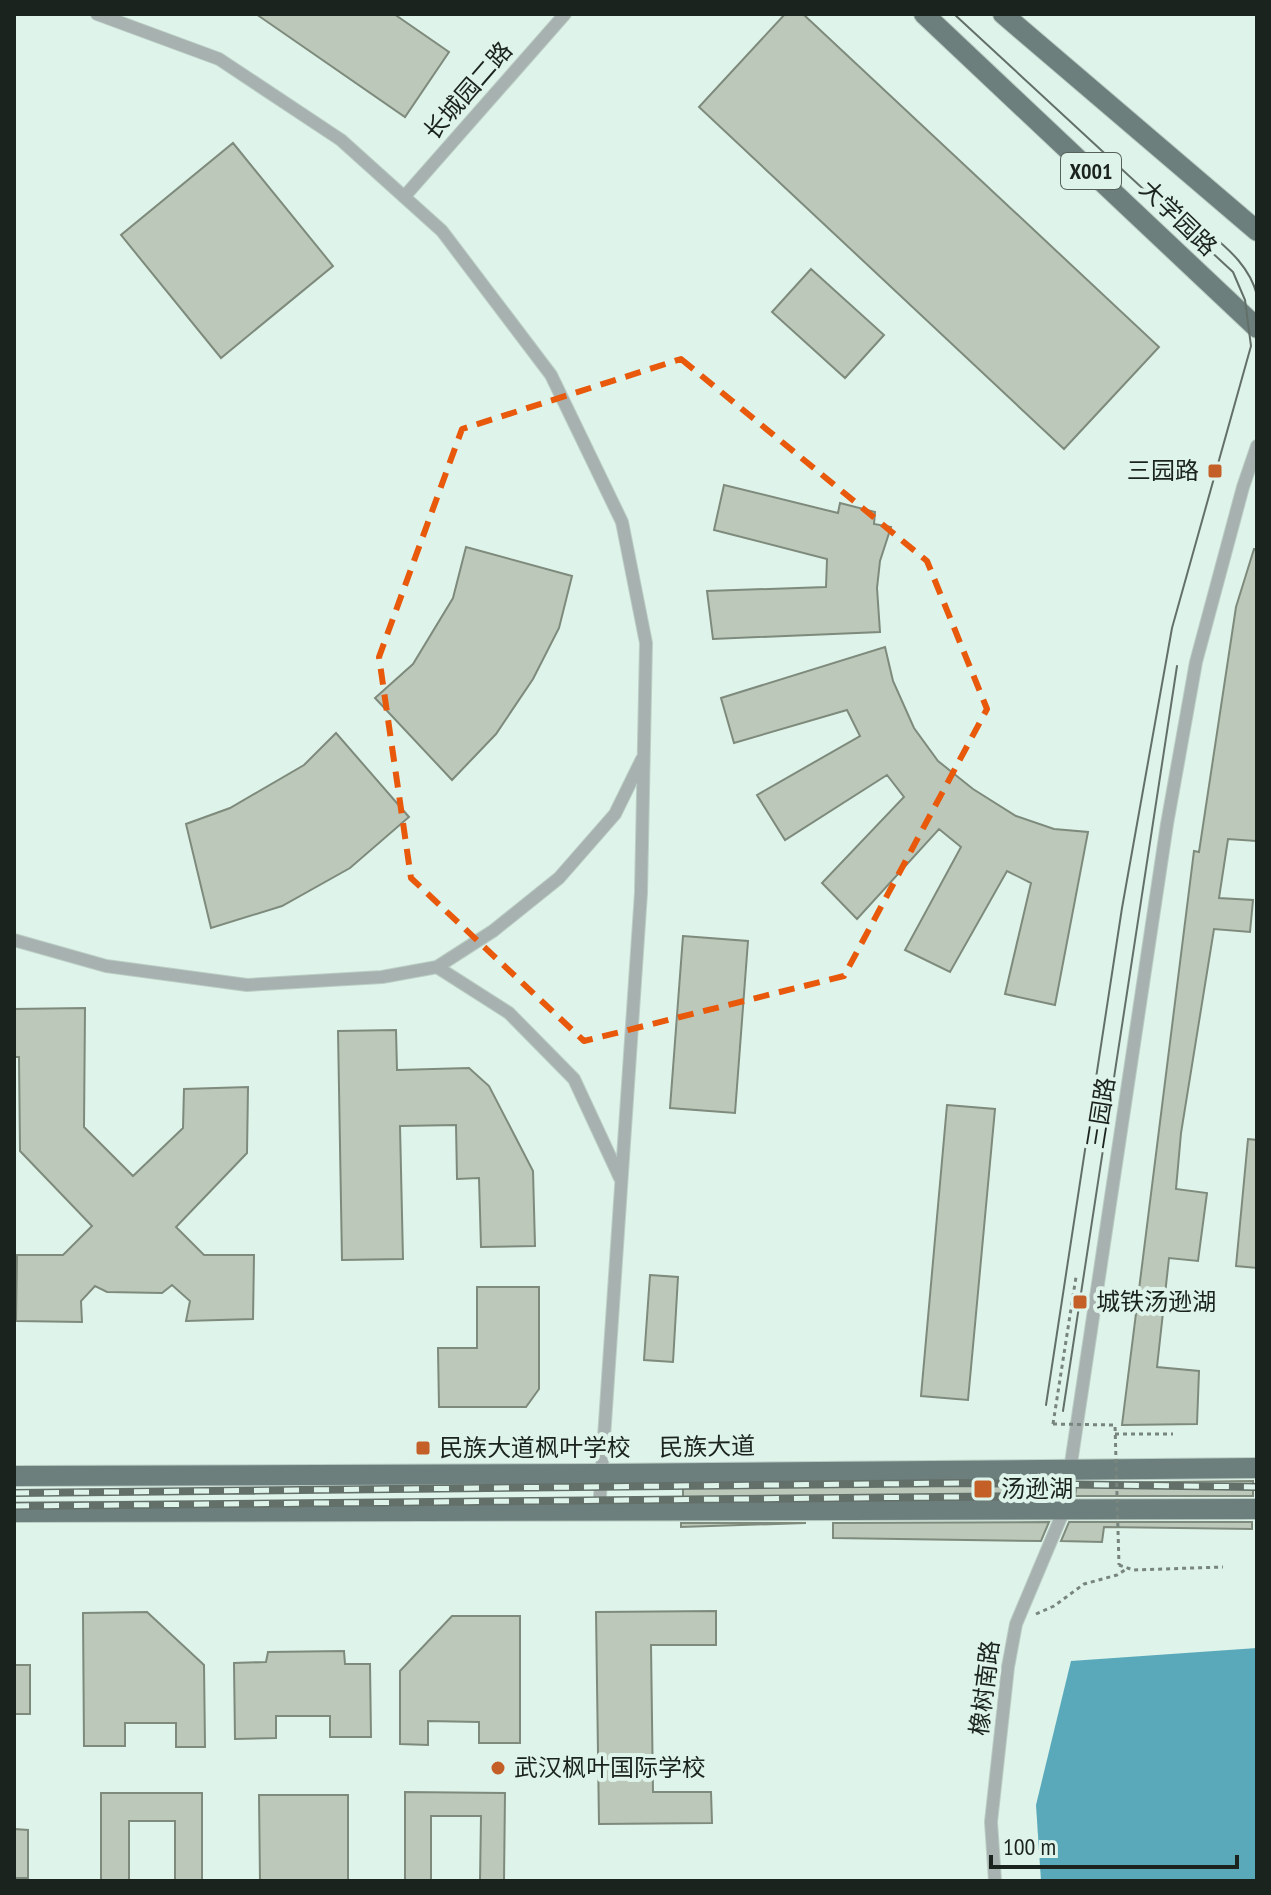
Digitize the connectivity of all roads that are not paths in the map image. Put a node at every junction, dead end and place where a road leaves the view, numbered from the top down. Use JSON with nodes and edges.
{"nodes":[{"id":1,"x":97,"y":14,"type":"edge"},
{"id":2,"x":565,"y":14,"type":"edge"},
{"id":3,"x":924,"y":14,"type":"edge"},
{"id":4,"x":1003,"y":14,"type":"edge"},
{"id":5,"x":404,"y":197,"type":"junction"},
{"id":6,"x":1257,"y":231,"type":"edge"},
{"id":7,"x":1257,"y":328,"type":"edge"},
{"id":8,"x":1257,"y":446,"type":"edge"},
{"id":9,"x":644,"y":755,"type":"junction"},
{"id":10,"x":14,"y":940,"type":"edge"},
{"id":11,"x":437,"y":967,"type":"junction"},
{"id":12,"x":622,"y":1181,"type":"junction"},
{"id":13,"x":1257,"y":1468,"type":"edge"},
{"id":14,"x":1070,"y":1469,"type":"junction"},
{"id":15,"x":602,"y":1474,"type":"junction"},
{"id":16,"x":14,"y":1476,"type":"edge"},
{"id":17,"x":1257,"y":1509,"type":"edge"},
{"id":18,"x":1064,"y":1510,"type":"junction"},
{"id":19,"x":599,"y":1511,"type":"junction"},
{"id":20,"x":14,"y":1512,"type":"edge"},
{"id":21,"x":995,"y":1881,"type":"edge"}],
"edges":[{"from":1,"to":5,"type":"street"},
{"from":2,"to":5,"type":"street","name":"长城园二路"},
{"from":3,"to":7,"type":"main road","name":"大学园路","number":"X001"},
{"from":4,"to":6,"type":"main road","name":"大学园路","number":"X001"},
{"from":5,"to":9,"type":"street"},
{"from":8,"to":14,"type":"street","name":"三园路"},
{"from":9,"to":11,"type":"street"},
{"from":9,"to":12,"type":"street"},
{"from":10,"to":11,"type":"street"},
{"from":11,"to":12,"type":"street"},
{"from":12,"to":15,"type":"street"},
{"from":13,"to":14,"type":"main road","name":"民族大道"},
{"from":14,"to":15,"type":"main road","name":"民族大道"},
{"from":14,"to":18,"type":"street","name":"三园路"},
{"from":15,"to":16,"type":"main road","name":"民族大道"},
{"from":15,"to":19,"type":"street"},
{"from":17,"to":18,"type":"main road"},
{"from":18,"to":19,"type":"main road"},
{"from":18,"to":21,"type":"street","name":"橡树南路"},
{"from":19,"to":20,"type":"main road"}]}
